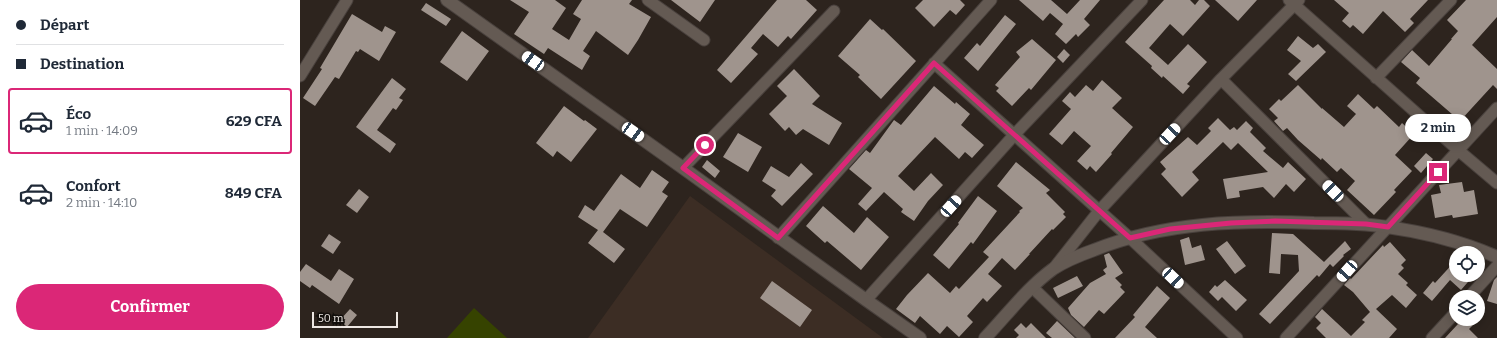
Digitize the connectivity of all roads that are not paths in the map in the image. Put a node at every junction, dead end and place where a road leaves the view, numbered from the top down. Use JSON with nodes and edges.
{"nodes":[{"id":1,"x":347,"y":0,"type":"edge"},
{"id":2,"x":447,"y":0,"type":"edge"},
{"id":3,"x":648,"y":0,"type":"edge"},
{"id":4,"x":991,"y":0,"type":"edge"},
{"id":5,"x":1142,"y":0,"type":"edge"},
{"id":6,"x":1451,"y":0,"type":"edge"},
{"id":7,"x":1294,"y":2,"type":"edge"},
{"id":8,"x":461,"y":4,"type":"edge"},
{"id":9,"x":834,"y":11,"type":"dead end"},
{"id":10,"x":704,"y":40,"type":"dead end"},
{"id":11,"x":934,"y":63,"type":"junction"},
{"id":12,"x":300,"y":76,"type":"edge"},
{"id":13,"x":1376,"y":78,"type":"junction"},
{"id":14,"x":1221,"y":79,"type":"junction"},
{"id":15,"x":1497,"y":108,"type":"edge"},
{"id":16,"x":1015,"y":134,"type":"junction"},
{"id":17,"x":1458,"y":150,"type":"junction"},
{"id":18,"x":683,"y":168,"type":"junction"},
{"id":19,"x":1497,"y":183,"type":"edge"},
{"id":20,"x":1099,"y":211,"type":"junction"},
{"id":21,"x":1366,"y":224,"type":"junction"},
{"id":22,"x":1388,"y":227,"type":"junction"},
{"id":23,"x":778,"y":238,"type":"junction"},
{"id":24,"x":1130,"y":238,"type":"junction"},
{"id":25,"x":1497,"y":257,"type":"edge"},
{"id":26,"x":1497,"y":266,"type":"edge"},
{"id":27,"x":1054,"y":269,"type":"junction"},
{"id":28,"x":1032,"y":287,"type":"junction"},
{"id":29,"x":1475,"y":290,"type":"edge"},
{"id":30,"x":866,"y":300,"type":"junction"},
{"id":31,"x":1449,"y":320,"type":"edge"},
{"id":32,"x":920,"y":338,"type":"edge"},
{"id":33,"x":985,"y":338,"type":"edge"},
{"id":34,"x":1085,"y":338,"type":"edge"},
{"id":35,"x":1238,"y":338,"type":"edge"},
{"id":36,"x":1286,"y":338,"type":"edge"},
{"id":37,"x":1432,"y":338,"type":"edge"}],
"edges":[{"from":1,"to":12,"type":"street"},
{"from":2,"to":8,"type":"street"},
{"from":3,"to":10,"type":"street"},
{"from":4,"to":11,"type":"street"},
{"from":5,"to":16,"type":"street"},
{"from":6,"to":13,"type":"street"},
{"from":7,"to":13,"type":"street"},
{"from":7,"to":14,"type":"street"},
{"from":8,"to":18,"type":"street"},
{"from":9,"to":18,"type":"street"},
{"from":11,"to":16,"type":"street"},
{"from":11,"to":23,"type":"street"},
{"from":13,"to":17,"type":"street"},
{"from":14,"to":20,"type":"street"},
{"from":14,"to":21,"type":"street"},
{"from":15,"to":17,"type":"street"},
{"from":16,"to":20,"type":"street"},
{"from":16,"to":30,"type":"street"},
{"from":17,"to":19,"type":"street"},
{"from":17,"to":22,"type":"street"},
{"from":18,"to":23,"type":"street"},
{"from":20,"to":24,"type":"street"},
{"from":20,"to":27,"type":"street"},
{"from":21,"to":22,"type":"street"},
{"from":21,"to":24,"type":"street"},
{"from":22,"to":25,"type":"street"},
{"from":22,"to":36,"type":"street"},
{"from":23,"to":30,"type":"street"},
{"from":24,"to":27,"type":"street"},
{"from":24,"to":35,"type":"street"},
{"from":26,"to":29,"type":"street"},
{"from":27,"to":28,"type":"street"},
{"from":28,"to":33,"type":"street"},
{"from":28,"to":34,"type":"street"},
{"from":30,"to":32,"type":"street"},
{"from":31,"to":37,"type":"street"}]}
